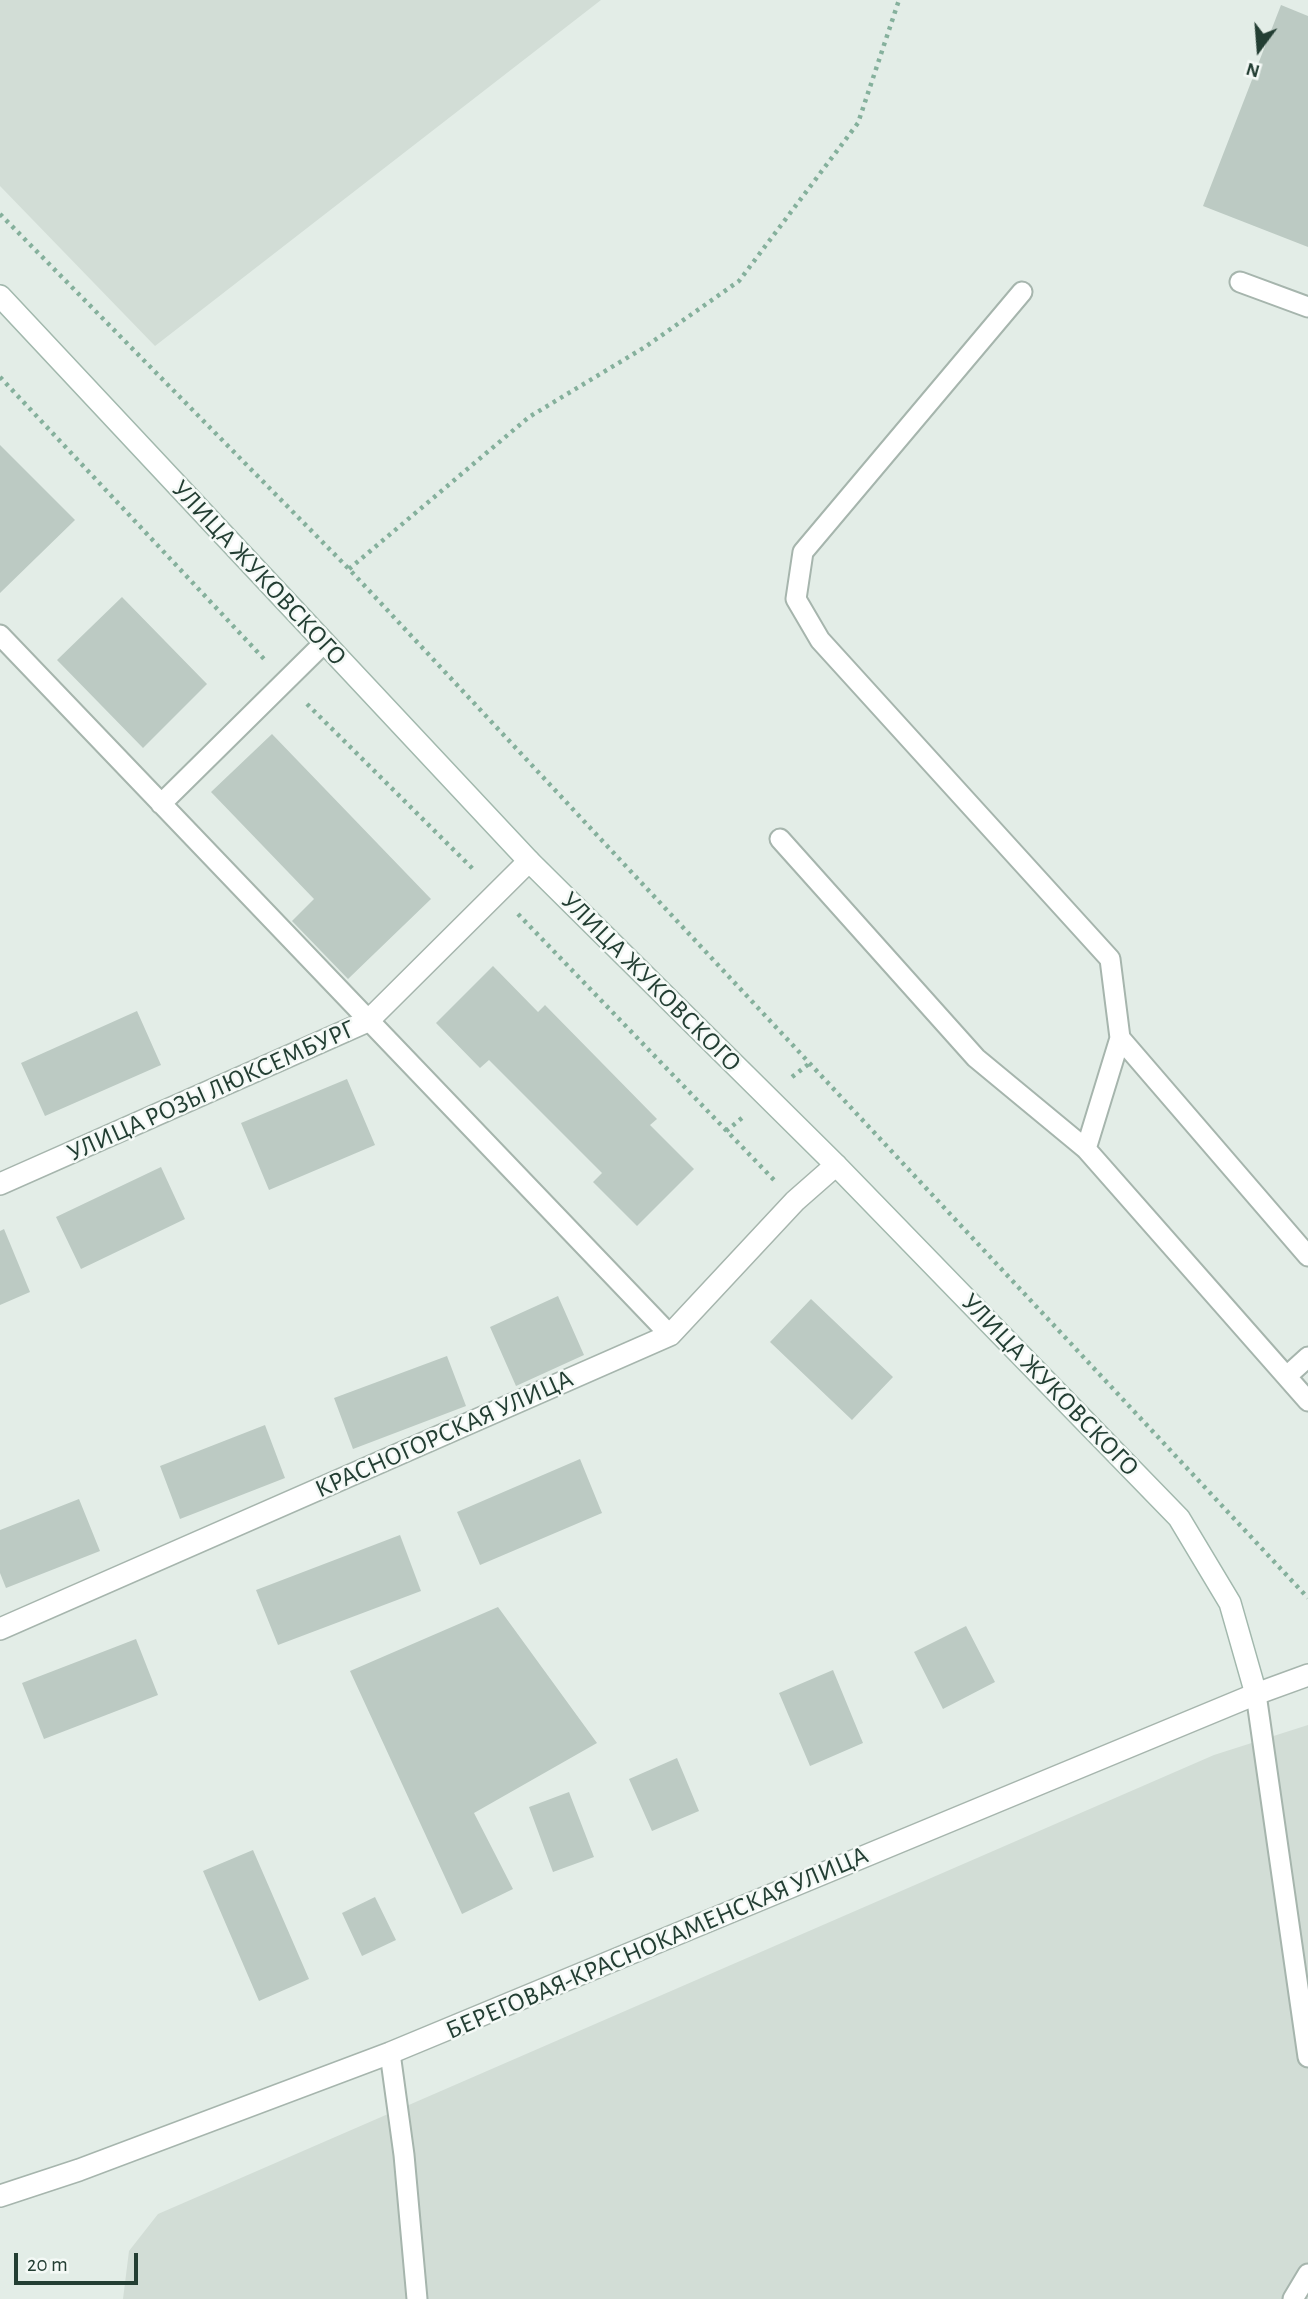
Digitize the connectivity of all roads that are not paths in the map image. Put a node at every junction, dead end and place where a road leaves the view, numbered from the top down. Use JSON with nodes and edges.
{"nodes":[{"id":1,"x":1240,"y":282,"type":"dead end"},
{"id":2,"x":1022,"y":292,"type":"dead end"},
{"id":3,"x":0,"y":296,"type":"edge"},
{"id":4,"x":1308,"y":307,"type":"edge"},
{"id":5,"x":0,"y":635,"type":"edge"},
{"id":6,"x":324,"y":643,"type":"junction"},
{"id":7,"x":161,"y":804,"type":"junction"},
{"id":8,"x":780,"y":839,"type":"dead end"},
{"id":9,"x":529,"y":861,"type":"junction"},
{"id":10,"x":368,"y":1021,"type":"junction"},
{"id":11,"x":1120,"y":1038,"type":"junction"},
{"id":12,"x":1086,"y":1149,"type":"junction"},
{"id":13,"x":836,"y":1165,"type":"junction"},
{"id":14,"x":0,"y":1184,"type":"edge"},
{"id":15,"x":1308,"y":1256,"type":"edge"},
{"id":16,"x":670,"y":1335,"type":"junction"},
{"id":17,"x":1308,"y":1357,"type":"edge"},
{"id":18,"x":1287,"y":1376,"type":"junction"},
{"id":19,"x":1308,"y":1401,"type":"edge"},
{"id":20,"x":0,"y":1629,"type":"edge"},
{"id":21,"x":1308,"y":1675,"type":"edge"},
{"id":22,"x":1256,"y":1694,"type":"junction"},
{"id":23,"x":390,"y":2053,"type":"junction"},
{"id":24,"x":1308,"y":2057,"type":"edge"},
{"id":25,"x":0,"y":2196,"type":"edge"},
{"id":26,"x":1308,"y":2274,"type":"edge"},
{"id":27,"x":417,"y":2299,"type":"edge"},
{"id":28,"x":1293,"y":2299,"type":"edge"}],
"edges":[{"from":1,"to":4,"type":"lane"},
{"from":2,"to":11,"type":"lane"},
{"from":3,"to":6,"type":"street","name":"УЛИЦА ЖУКОВСКОГО"},
{"from":5,"to":7,"type":"lane"},
{"from":6,"to":7,"type":"lane"},
{"from":6,"to":9,"type":"street","name":"УЛИЦА ЖУКОВСКОГО"},
{"from":7,"to":10,"type":"lane"},
{"from":8,"to":12,"type":"lane"},
{"from":9,"to":10,"type":"street","name":"УЛИЦА РОЗЫ ЛЮКСЕМБУРГ"},
{"from":9,"to":13,"type":"street","name":"УЛИЦА ЖУКОВСКОГО"},
{"from":10,"to":14,"type":"street","name":"УЛИЦА РОЗЫ ЛЮКСЕМБУРГ"},
{"from":10,"to":16,"type":"lane"},
{"from":11,"to":12,"type":"lane"},
{"from":11,"to":15,"type":"lane"},
{"from":12,"to":18,"type":"lane"},
{"from":13,"to":16,"type":"street","name":"КРАСНОГОРСКАЯ УЛИЦА"},
{"from":13,"to":22,"type":"street","name":"УЛИЦА ЖУКОВСКОГО"},
{"from":16,"to":20,"type":"street","name":"КРАСНОГОРСКАЯ УЛИЦА"},
{"from":17,"to":18,"type":"lane"},
{"from":18,"to":19,"type":"lane"},
{"from":21,"to":22,"type":"street","name":"БЕРЕГОВАЯ-КРАСНОКАМЕНСКАЯ УЛИЦА"},
{"from":22,"to":23,"type":"street","name":"БЕРЕГОВАЯ-КРАСНОКАМЕНСКАЯ УЛИЦА"},
{"from":22,"to":24,"type":"lane"},
{"from":23,"to":25,"type":"street","name":"БЕРЕГОВАЯ-КРАСНОКАМЕНСКАЯ УЛИЦА"},
{"from":23,"to":27,"type":"lane"},
{"from":26,"to":28,"type":"lane"}]}
